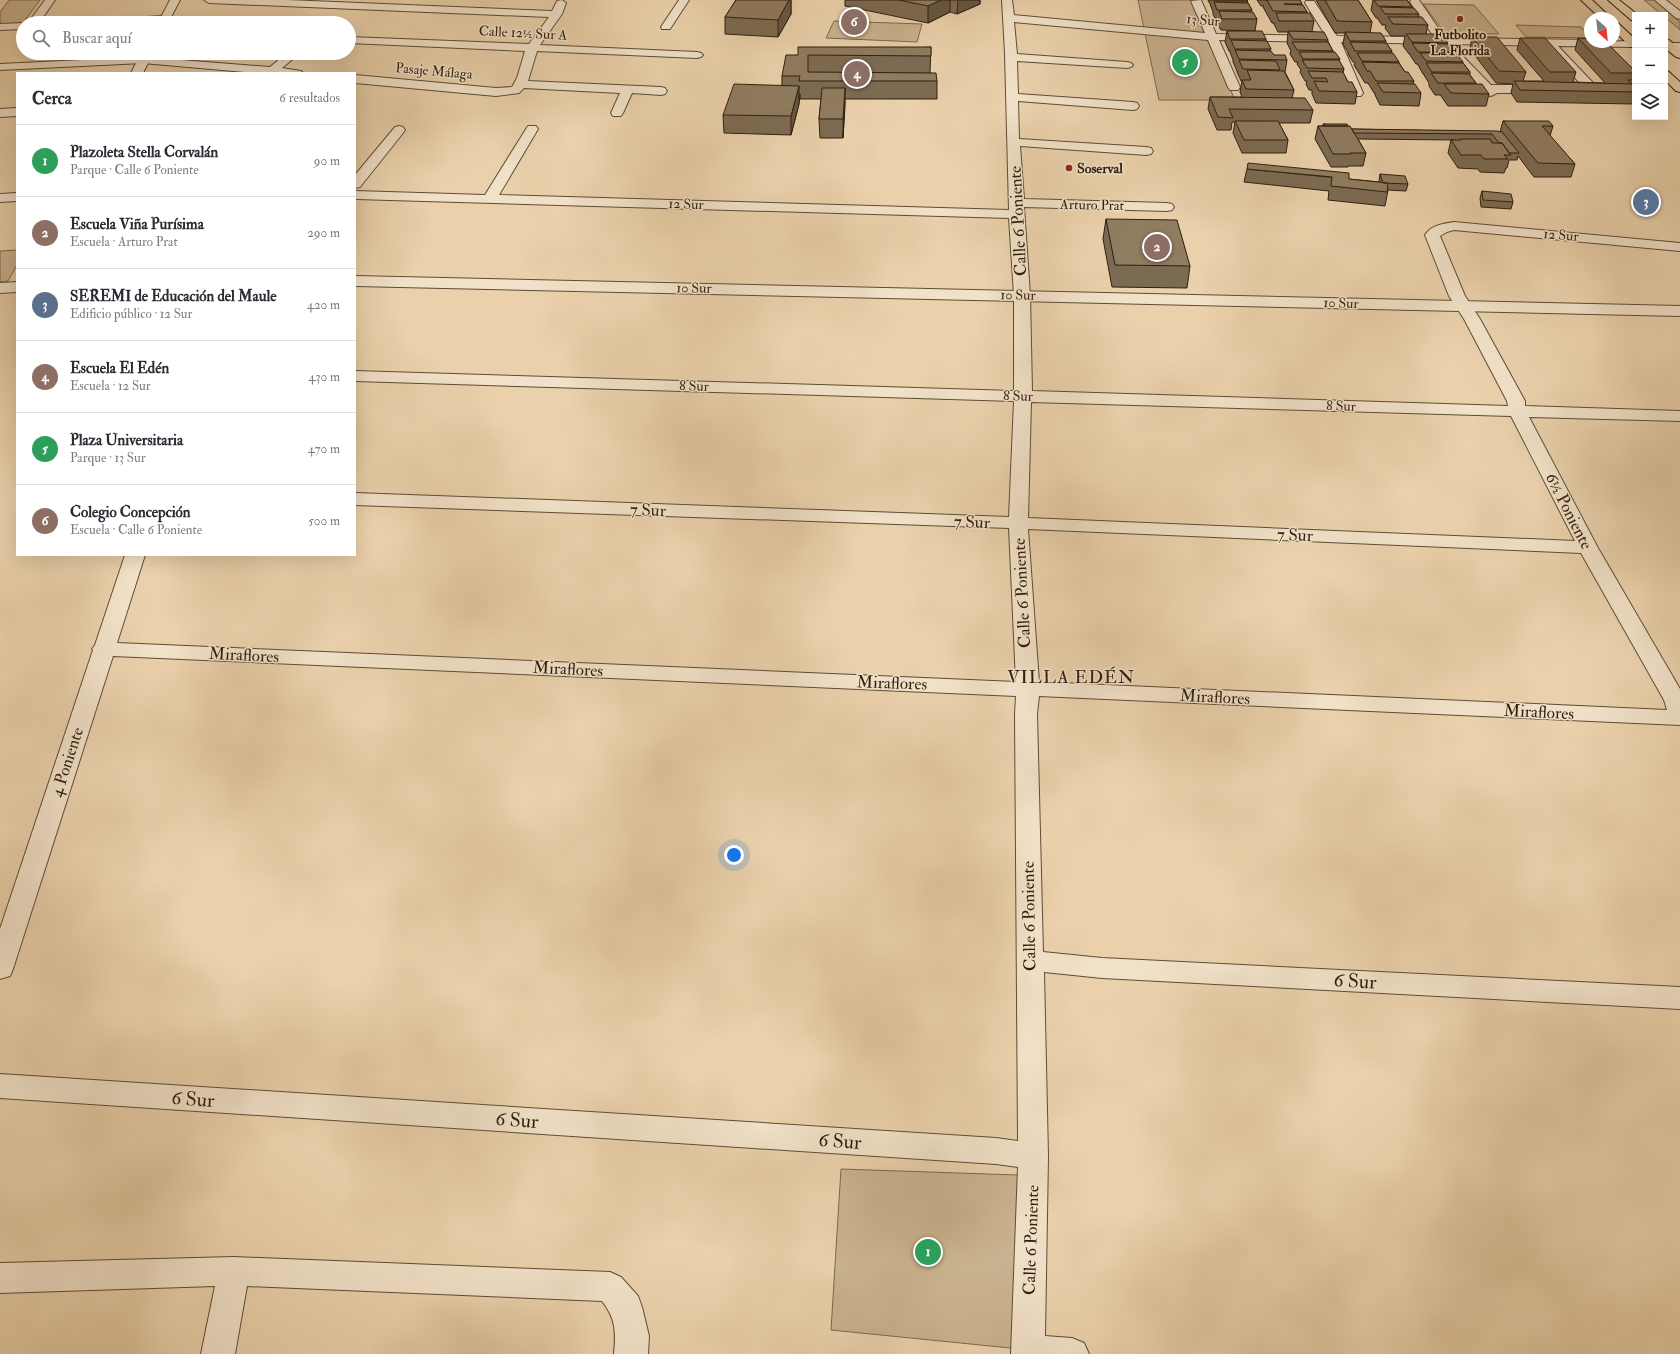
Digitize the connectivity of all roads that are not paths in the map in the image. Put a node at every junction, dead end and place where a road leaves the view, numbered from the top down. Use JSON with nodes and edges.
{"nodes":[{"id":1,"x":50,"y":0,"type":"edge"},
{"id":2,"x":174,"y":0,"type":"edge"},
{"id":3,"x":209,"y":0,"type":"edge"},
{"id":4,"x":562,"y":0,"type":"edge"},
{"id":5,"x":684,"y":0,"type":"edge"},
{"id":6,"x":1007,"y":0,"type":"edge"},
{"id":7,"x":1586,"y":0,"type":"edge"},
{"id":8,"x":1613,"y":0,"type":"edge"},
{"id":9,"x":1660,"y":0,"type":"edge"},
{"id":10,"x":1196,"y":1,"type":"edge"},
{"id":11,"x":1415,"y":2,"type":"dead end"},
{"id":12,"x":1310,"y":3,"type":"dead end"},
{"id":13,"x":1599,"y":12,"type":"edge"},
{"id":14,"x":557,"y":14,"type":"junction"},
{"id":15,"x":38,"y":16,"type":"edge"},
{"id":16,"x":166,"y":16,"type":"edge"},
{"id":17,"x":1632,"y":16,"type":"edge"},
{"id":18,"x":1680,"y":16,"type":"edge"},
{"id":19,"x":1008,"y":18,"type":"junction"},
{"id":20,"x":16,"y":26,"type":"edge"},
{"id":21,"x":0,"y":27,"type":"edge"},
{"id":22,"x":666,"y":27,"type":"dead end"},
{"id":23,"x":1620,"y":31,"type":"edge"},
{"id":24,"x":1213,"y":37,"type":"junction"},
{"id":25,"x":356,"y":40,"type":"edge"},
{"id":26,"x":1334,"y":40,"type":"junction"},
{"id":27,"x":1443,"y":42,"type":"junction"},
{"id":28,"x":1632,"y":42,"type":"edge"},
{"id":29,"x":1550,"y":44,"type":"junction"},
{"id":30,"x":1632,"y":45,"type":"edge"},
{"id":31,"x":1670,"y":45,"type":"edge"},
{"id":32,"x":532,"y":49,"type":"junction"},
{"id":33,"x":697,"y":55,"type":"dead end"},
{"id":34,"x":1680,"y":55,"type":"edge"},
{"id":35,"x":1011,"y":57,"type":"junction"},
{"id":36,"x":102,"y":60,"type":"edge"},
{"id":37,"x":144,"y":60,"type":"edge"},
{"id":38,"x":172,"y":60,"type":"edge"},
{"id":39,"x":285,"y":60,"type":"edge"},
{"id":40,"x":1127,"y":65,"type":"dead end"},
{"id":41,"x":0,"y":67,"type":"edge"},
{"id":42,"x":272,"y":71,"type":"junction"},
{"id":43,"x":138,"y":72,"type":"edge"},
{"id":44,"x":284,"y":72,"type":"edge"},
{"id":45,"x":1668,"y":77,"type":"edge"},
{"id":46,"x":356,"y":78,"type":"edge"},
{"id":47,"x":521,"y":84,"type":"junction"},
{"id":48,"x":1234,"y":87,"type":"dead end"},
{"id":49,"x":1680,"y":88,"type":"edge"},
{"id":50,"x":628,"y":89,"type":"junction"},
{"id":51,"x":1552,"y":89,"type":"edge"},
{"id":52,"x":1576,"y":89,"type":"edge"},
{"id":53,"x":1592,"y":89,"type":"junction"},
{"id":54,"x":1606,"y":89,"type":"edge"},
{"id":55,"x":661,"y":91,"type":"dead end"},
{"id":56,"x":1357,"y":93,"type":"edge"},
{"id":57,"x":1013,"y":97,"type":"junction"},
{"id":58,"x":1133,"y":106,"type":"dead end"},
{"id":59,"x":16,"y":112,"type":"edge"},
{"id":60,"x":0,"y":113,"type":"edge"},
{"id":61,"x":617,"y":113,"type":"dead end"},
{"id":62,"x":532,"y":129,"type":"dead end"},
{"id":63,"x":399,"y":130,"type":"dead end"},
{"id":64,"x":1013,"y":142,"type":"junction"},
{"id":65,"x":1146,"y":151,"type":"dead end"},
{"id":66,"x":356,"y":183,"type":"edge"},
{"id":67,"x":356,"y":195,"type":"edge"},
{"id":68,"x":0,"y":198,"type":"edge"},
{"id":69,"x":16,"y":198,"type":"edge"},
{"id":70,"x":490,"y":198,"type":"junction"},
{"id":71,"x":1167,"y":206,"type":"dead end"},
{"id":72,"x":1017,"y":209,"type":"junction"},
{"id":73,"x":1443,"y":228,"type":"joint"},
{"id":74,"x":1680,"y":247,"type":"edge"},
{"id":75,"x":356,"y":281,"type":"edge"},
{"id":76,"x":16,"y":287,"type":"edge"},
{"id":77,"x":0,"y":288,"type":"edge"},
{"id":78,"x":1022,"y":294,"type":"junction"},
{"id":79,"x":1463,"y":306,"type":"junction"},
{"id":80,"x":1680,"y":311,"type":"edge"},
{"id":81,"x":356,"y":376,"type":"edge"},
{"id":82,"x":1023,"y":396,"type":"junction"},
{"id":83,"x":1517,"y":411,"type":"junction"},
{"id":84,"x":1680,"y":416,"type":"edge"},
{"id":85,"x":356,"y":499,"type":"edge"},
{"id":86,"x":1019,"y":524,"type":"junction"},
{"id":87,"x":1588,"y":548,"type":"junction"},
{"id":88,"x":135,"y":556,"type":"edge"},
{"id":89,"x":103,"y":649,"type":"junction"},
{"id":90,"x":1028,"y":689,"type":"junction"},
{"id":91,"x":1680,"y":714,"type":"edge"},
{"id":92,"x":1680,"y":718,"type":"edge"},
{"id":93,"x":1030,"y":961,"type":"junction"},
{"id":94,"x":0,"y":969,"type":"edge"},
{"id":95,"x":1680,"y":998,"type":"edge"},
{"id":96,"x":0,"y":1086,"type":"edge"},
{"id":97,"x":1033,"y":1156,"type":"junction"},
{"id":98,"x":234,"y":1271,"type":"junction"},
{"id":99,"x":0,"y":1278,"type":"edge"},
{"id":100,"x":1028,"y":1352,"type":"edge"},
{"id":101,"x":218,"y":1354,"type":"edge"},
{"id":102,"x":631,"y":1354,"type":"edge"},
{"id":103,"x":1072,"y":1354,"type":"edge"}],
"edges":[{"from":1,"to":15,"type":"street"},
{"from":2,"to":16,"type":"street"},
{"from":3,"to":14,"type":"street"},
{"from":4,"to":14,"type":"street"},
{"from":5,"to":22,"type":"street"},
{"from":6,"to":19,"type":"street","name":"Calle 6 Poniente"},
{"from":7,"to":13,"type":"main road"},
{"from":8,"to":17,"type":"main road"},
{"from":9,"to":18,"type":"street"},
{"from":10,"to":24,"type":"street"},
{"from":11,"to":27,"type":"street"},
{"from":12,"to":26,"type":"street"},
{"from":14,"to":32,"type":"street"},
{"from":19,"to":24,"type":"street","name":"13 Sur"},
{"from":19,"to":35,"type":"street","name":"Calle 6 Poniente"},
{"from":20,"to":21,"type":"street"},
{"from":23,"to":28,"type":"main road"},
{"from":24,"to":26,"type":"street","name":"13 Sur"},
{"from":24,"to":48,"type":"street"},
{"from":25,"to":32,"type":"street","name":"Calle 12½ Sur A"},
{"from":26,"to":27,"type":"street","name":"13 Sur"},
{"from":26,"to":56,"type":"street"},
{"from":27,"to":29,"type":"street","name":"13 Sur"},
{"from":27,"to":51,"type":"street"},
{"from":29,"to":30,"type":"street","name":"13 Sur"},
{"from":29,"to":53,"type":"street"},
{"from":31,"to":34,"type":"main road"},
{"from":32,"to":33,"type":"street","name":"Calle 12½ Sur A"},
{"from":32,"to":47,"type":"street"},
{"from":35,"to":40,"type":"street"},
{"from":35,"to":57,"type":"street","name":"Calle 6 Poniente"},
{"from":36,"to":41,"type":"street"},
{"from":37,"to":43,"type":"street"},
{"from":38,"to":42,"type":"street"},
{"from":39,"to":42,"type":"street"},
{"from":42,"to":44,"type":"street"},
{"from":45,"to":49,"type":"main road"},
{"from":46,"to":47,"type":"street","name":"Pasaje Málaga"},
{"from":47,"to":50,"type":"street"},
{"from":50,"to":55,"type":"street"},
{"from":50,"to":61,"type":"street"},
{"from":52,"to":53,"type":"street"},
{"from":53,"to":54,"type":"street"},
{"from":57,"to":58,"type":"street"},
{"from":57,"to":64,"type":"street","name":"Calle 6 Poniente"},
{"from":59,"to":60,"type":"street"},
{"from":62,"to":70,"type":"street"},
{"from":63,"to":66,"type":"street"},
{"from":64,"to":65,"type":"street"},
{"from":64,"to":72,"type":"street","name":"Calle 6 Poniente"},
{"from":67,"to":70,"type":"street","name":"12 Sur"},
{"from":68,"to":69,"type":"street"},
{"from":70,"to":72,"type":"street","name":"12 Sur"},
{"from":71,"to":72,"type":"street","name":"Arturo Prat"},
{"from":72,"to":78,"type":"street","name":"Calle 6 Poniente"},
{"from":73,"to":74,"type":"street","name":"12 Sur"},
{"from":73,"to":79,"type":"street","name":"6½ Poniente"},
{"from":75,"to":78,"type":"street","name":"10 Sur"},
{"from":76,"to":77,"type":"street"},
{"from":78,"to":79,"type":"street","name":"10 Sur"},
{"from":78,"to":82,"type":"street","name":"Calle 6 Poniente"},
{"from":79,"to":80,"type":"street","name":"10 Sur"},
{"from":79,"to":83,"type":"street","name":"6½ Poniente"},
{"from":81,"to":82,"type":"street","name":"8 Sur"},
{"from":82,"to":83,"type":"street","name":"8 Sur"},
{"from":82,"to":86,"type":"street","name":"Calle 6 Poniente"},
{"from":83,"to":84,"type":"street","name":"8 Sur"},
{"from":83,"to":87,"type":"street","name":"6½ Poniente"},
{"from":85,"to":86,"type":"street","name":"7 Sur"},
{"from":86,"to":87,"type":"street","name":"7 Sur"},
{"from":86,"to":90,"type":"street","name":"Calle 6 Poniente"},
{"from":87,"to":91,"type":"street","name":"6½ Poniente"},
{"from":88,"to":89,"type":"street","name":"4 Poniente"},
{"from":89,"to":90,"type":"street","name":"Miraflores"},
{"from":89,"to":94,"type":"street","name":"4 Poniente"},
{"from":90,"to":92,"type":"street","name":"Miraflores"},
{"from":90,"to":93,"type":"street","name":"Calle 6 Poniente"},
{"from":93,"to":95,"type":"street","name":"6 Sur"},
{"from":93,"to":97,"type":"street","name":"Calle 6 Poniente"},
{"from":96,"to":97,"type":"street","name":"6 Sur"},
{"from":97,"to":100,"type":"street","name":"Calle 6 Poniente"},
{"from":98,"to":99,"type":"street"},
{"from":98,"to":101,"type":"street"},
{"from":98,"to":102,"type":"street"},
{"from":100,"to":103,"type":"street"}]}
